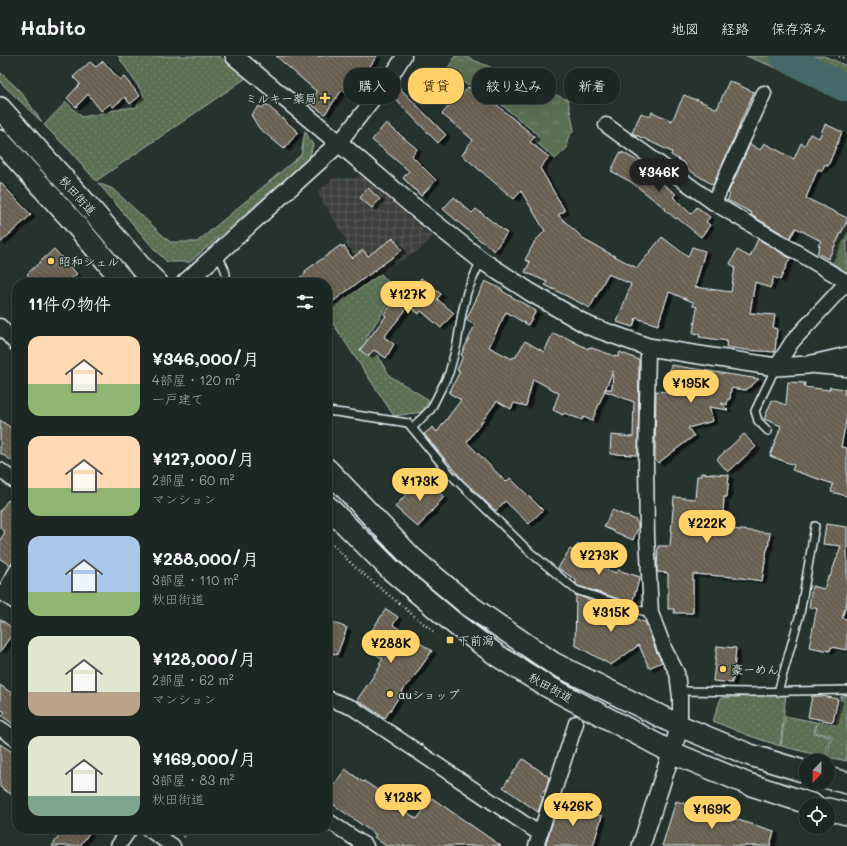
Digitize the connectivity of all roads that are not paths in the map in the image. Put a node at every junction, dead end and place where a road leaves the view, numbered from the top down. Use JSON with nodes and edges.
{"nodes":[{"id":1,"x":234,"y":56,"type":"edge"},
{"id":2,"x":404,"y":56,"type":"edge"},
{"id":3,"x":764,"y":93,"type":"dead end"},
{"id":4,"x":0,"y":108,"type":"edge"},
{"id":5,"x":606,"y":125,"type":"dead end"},
{"id":6,"x":0,"y":141,"type":"edge"},
{"id":7,"x":339,"y":143,"type":"junction"},
{"id":8,"x":714,"y":203,"type":"junction"},
{"id":9,"x":217,"y":255,"type":"junction"},
{"id":10,"x":481,"y":260,"type":"junction"},
{"id":11,"x":121,"y":278,"type":"edge"},
{"id":12,"x":152,"y":278,"type":"edge"},
{"id":13,"x":192,"y":278,"type":"edge"},
{"id":14,"x":226,"y":278,"type":"edge"},
{"id":15,"x":847,"y":282,"type":"edge"},
{"id":16,"x":0,"y":326,"type":"edge"},
{"id":17,"x":12,"y":339,"type":"edge"},
{"id":18,"x":648,"y":347,"type":"junction"},
{"id":19,"x":847,"y":356,"type":"edge"},
{"id":20,"x":808,"y":365,"type":"junction"},
{"id":21,"x":776,"y":367,"type":"junction"},
{"id":22,"x":847,"y":369,"type":"edge"},
{"id":23,"x":332,"y":412,"type":"edge"},
{"id":24,"x":412,"y":428,"type":"junction"},
{"id":25,"x":768,"y":431,"type":"dead end"},
{"id":26,"x":0,"y":470,"type":"edge"},
{"id":27,"x":332,"y":474,"type":"edge"},
{"id":28,"x":12,"y":479,"type":"edge"},
{"id":29,"x":332,"y":511,"type":"edge"},
{"id":30,"x":815,"y":526,"type":"dead end"},
{"id":31,"x":12,"y":578,"type":"edge"},
{"id":32,"x":2,"y":593,"type":"edge"},
{"id":33,"x":12,"y":600,"type":"edge"},
{"id":34,"x":651,"y":613,"type":"junction"},
{"id":35,"x":847,"y":690,"type":"edge"},
{"id":36,"x":679,"y":691,"type":"junction"},
{"id":37,"x":778,"y":692,"type":"junction"},
{"id":38,"x":332,"y":700,"type":"edge"},
{"id":39,"x":576,"y":723,"type":"dead end"},
{"id":40,"x":680,"y":726,"type":"junction"},
{"id":41,"x":0,"y":728,"type":"edge"},
{"id":42,"x":12,"y":736,"type":"edge"},
{"id":43,"x":672,"y":752,"type":"junction"},
{"id":44,"x":799,"y":770,"type":"edge"},
{"id":45,"x":835,"y":780,"type":"edge"},
{"id":46,"x":847,"y":783,"type":"edge"},
{"id":47,"x":799,"y":800,"type":"edge"},
{"id":48,"x":835,"y":811,"type":"edge"},
{"id":49,"x":847,"y":814,"type":"edge"},
{"id":50,"x":332,"y":823,"type":"edge"},
{"id":51,"x":126,"y":834,"type":"edge"},
{"id":52,"x":155,"y":834,"type":"edge"},
{"id":53,"x":538,"y":840,"type":"edge"},
{"id":54,"x":118,"y":846,"type":"edge"},
{"id":55,"x":173,"y":846,"type":"edge"},
{"id":56,"x":366,"y":846,"type":"edge"},
{"id":57,"x":641,"y":846,"type":"edge"}],
"edges":[{"from":1,"to":7,"type":"street"},
{"from":2,"to":7,"type":"street"},
{"from":3,"to":8,"type":"street"},
{"from":4,"to":12,"type":"main road","name":"秋田街道"},
{"from":5,"to":8,"type":"street"},
{"from":6,"to":11,"type":"main road","name":"秋田街道"},
{"from":7,"to":9,"type":"street"},
{"from":7,"to":10,"type":"street"},
{"from":8,"to":15,"type":"street"},
{"from":9,"to":13,"type":"street"},
{"from":9,"to":14,"type":"lane"},
{"from":10,"to":18,"type":"street"},
{"from":10,"to":24,"type":"lane"},
{"from":15,"to":21,"type":"street"},
{"from":16,"to":17,"type":"street"},
{"from":18,"to":21,"type":"street"},
{"from":18,"to":34,"type":"street"},
{"from":19,"to":20,"type":"street"},
{"from":20,"to":21,"type":"street"},
{"from":20,"to":22,"type":"street"},
{"from":21,"to":25,"type":"lane"},
{"from":23,"to":24,"type":"lane"},
{"from":24,"to":34,"type":"lane"},
{"from":26,"to":28,"type":"street"},
{"from":27,"to":40,"type":"main road","name":"秋田街道"},
{"from":29,"to":43,"type":"main road","name":"秋田街道"},
{"from":30,"to":37,"type":"lane"},
{"from":31,"to":32,"type":"street"},
{"from":32,"to":33,"type":"street"},
{"from":34,"to":36,"type":"street"},
{"from":35,"to":37,"type":"lane"},
{"from":36,"to":37,"type":"lane"},
{"from":36,"to":40,"type":"street"},
{"from":38,"to":53,"type":"street"},
{"from":39,"to":53,"type":"street"},
{"from":40,"to":43,"type":"street"},
{"from":40,"to":44,"type":"main road","name":"秋田街道"},
{"from":41,"to":42,"type":"street"},
{"from":43,"to":47,"type":"main road","name":"秋田街道"},
{"from":43,"to":57,"type":"street"},
{"from":45,"to":46,"type":"main road"},
{"from":48,"to":49,"type":"main road"},
{"from":50,"to":56,"type":"street"},
{"from":51,"to":54,"type":"street"},
{"from":52,"to":55,"type":"street"}]}
